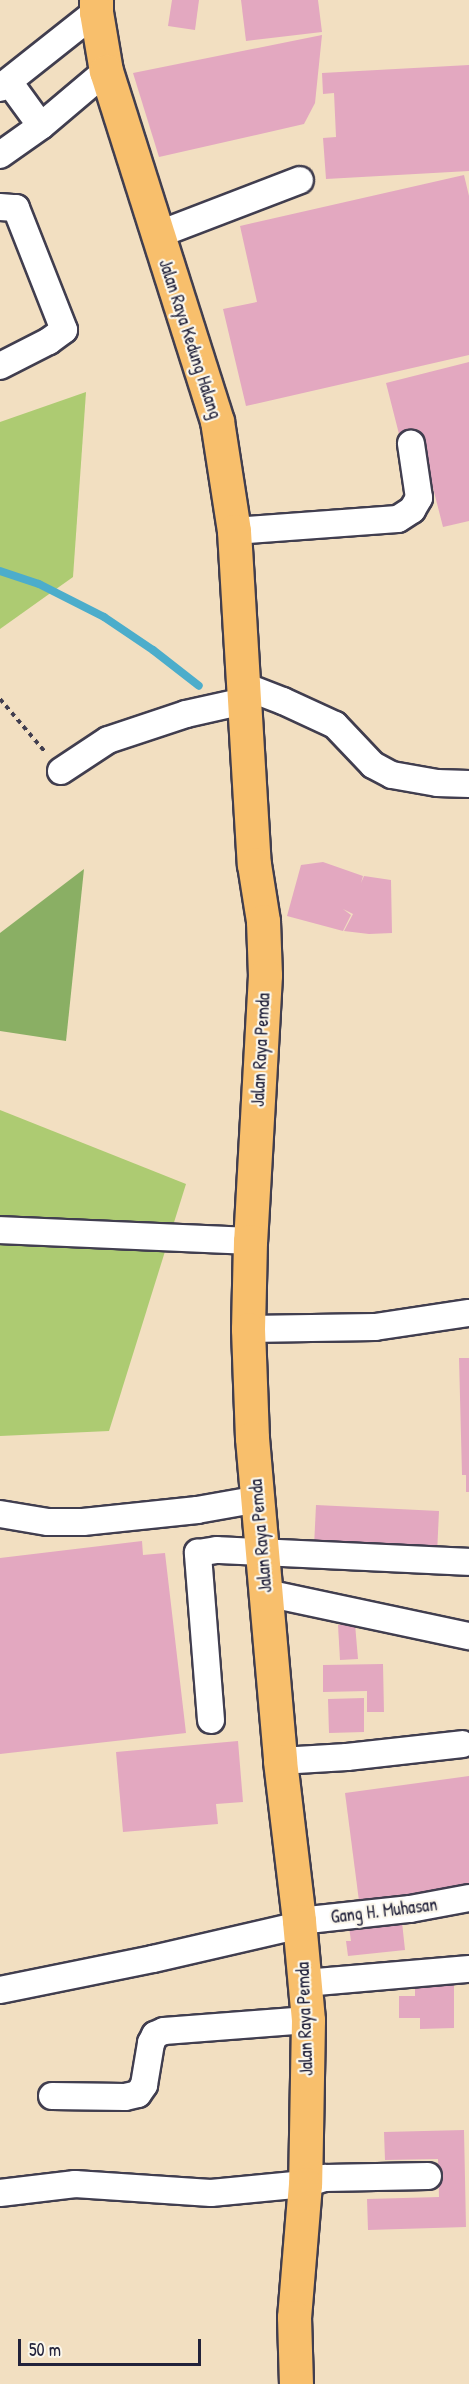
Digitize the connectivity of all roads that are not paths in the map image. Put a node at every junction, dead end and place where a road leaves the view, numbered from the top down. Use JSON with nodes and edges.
{"nodes":[{"id":1,"x":96,"y":6,"type":"edge"},
{"id":2,"x":106,"y":71,"type":"junction"},
{"id":3,"x":5,"y":85,"type":"edge"},
{"id":4,"x":41,"y":126,"type":"junction"},
{"id":5,"x":0,"y":155,"type":"edge"},
{"id":6,"x":300,"y":180,"type":"dead end"},
{"id":7,"x":0,"y":207,"type":"edge"},
{"id":8,"x":157,"y":235,"type":"junction"},
{"id":9,"x":0,"y":366,"type":"edge"},
{"id":10,"x":411,"y":444,"type":"dead end"},
{"id":11,"x":234,"y":531,"type":"junction"},
{"id":12,"x":244,"y":694,"type":"junction"},
{"id":13,"x":61,"y":771,"type":"road end"},
{"id":14,"x":469,"y":784,"type":"edge"},
{"id":15,"x":0,"y":1230,"type":"edge"},
{"id":16,"x":250,"y":1241,"type":"junction"},
{"id":17,"x":469,"y":1312,"type":"edge"},
{"id":18,"x":248,"y":1329,"type":"junction"},
{"id":19,"x":259,"y":1499,"type":"junction"},
{"id":20,"x":0,"y":1514,"type":"edge"},
{"id":21,"x":264,"y":1554,"type":"junction"},
{"id":22,"x":469,"y":1562,"type":"edge"},
{"id":23,"x":266,"y":1593,"type":"junction"},
{"id":24,"x":469,"y":1636,"type":"edge"},
{"id":25,"x":211,"y":1720,"type":"dead end"},
{"id":26,"x":462,"y":1744,"type":"dead end"},
{"id":27,"x":280,"y":1761,"type":"junction"},
{"id":28,"x":469,"y":1899,"type":"edge"},
{"id":29,"x":299,"y":1923,"type":"junction"},
{"id":30,"x":469,"y":1969,"type":"edge"},
{"id":31,"x":305,"y":1983,"type":"junction"},
{"id":32,"x":0,"y":1990,"type":"edge"},
{"id":33,"x":308,"y":2020,"type":"junction"},
{"id":34,"x":52,"y":2096,"type":"dead end"},
{"id":35,"x":428,"y":2176,"type":"dead end"},
{"id":36,"x":305,"y":2184,"type":"junction"},
{"id":37,"x":0,"y":2193,"type":"edge"},
{"id":38,"x":296,"y":2384,"type":"edge"}],
"edges":[{"from":1,"to":2,"type":"main road","name":"Jalan Raya Kedung Halang"},
{"from":1,"to":3,"type":"street"},
{"from":2,"to":4,"type":"street"},
{"from":2,"to":8,"type":"main road","name":"Jalan Raya Kedung Halang"},
{"from":3,"to":4,"type":"street"},
{"from":4,"to":5,"type":"street"},
{"from":6,"to":8,"type":"street"},
{"from":7,"to":9,"type":"street"},
{"from":8,"to":11,"type":"main road","name":"Jalan Raya Kedung Halang"},
{"from":10,"to":11,"type":"street"},
{"from":11,"to":12,"type":"main road","name":"Jalan Raya Kedung Halang"},
{"from":12,"to":13,"type":"street"},
{"from":12,"to":14,"type":"street"},
{"from":12,"to":16,"type":"main road","name":"Jalan Raya Pemda"},
{"from":15,"to":16,"type":"street"},
{"from":16,"to":18,"type":"main road","name":"Jalan Raya Pemda"},
{"from":17,"to":18,"type":"street"},
{"from":18,"to":19,"type":"main road","name":"Jalan Raya Pemda"},
{"from":19,"to":20,"type":"street"},
{"from":19,"to":21,"type":"main road","name":"Jalan Raya Pemda"},
{"from":21,"to":22,"type":"street"},
{"from":21,"to":23,"type":"main road","name":"Jalan Raya Pemda"},
{"from":21,"to":25,"type":"street"},
{"from":23,"to":24,"type":"street"},
{"from":23,"to":27,"type":"main road","name":"Jalan Raya Pemda"},
{"from":26,"to":27,"type":"street"},
{"from":27,"to":29,"type":"main road","name":"Jalan Raya Pemda"},
{"from":28,"to":29,"type":"street","name":"Gang H. Muhasan"},
{"from":29,"to":31,"type":"main road","name":"Jalan Raya Pemda"},
{"from":29,"to":32,"type":"street","name":"Gang H. Muhasan"},
{"from":30,"to":31,"type":"street"},
{"from":31,"to":33,"type":"main road","name":"Jalan Raya Pemda"},
{"from":33,"to":34,"type":"street"},
{"from":33,"to":36,"type":"main road","name":"Jalan Raya Pemda"},
{"from":35,"to":36,"type":"street"},
{"from":36,"to":37,"type":"street"},
{"from":36,"to":38,"type":"main road","name":"Jalan Raya Pemda"}]}
